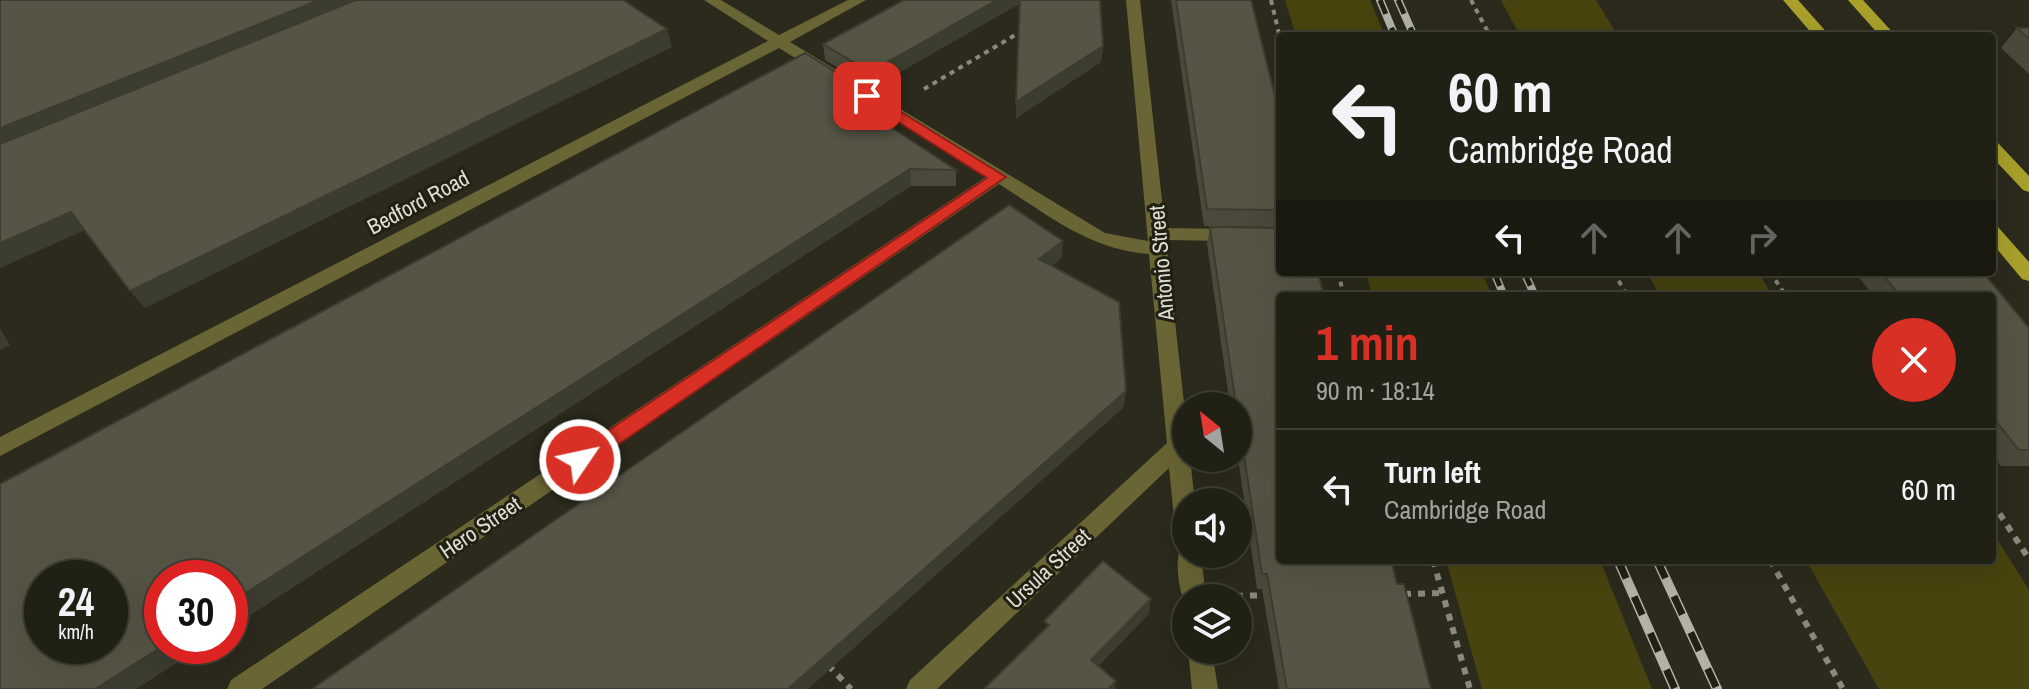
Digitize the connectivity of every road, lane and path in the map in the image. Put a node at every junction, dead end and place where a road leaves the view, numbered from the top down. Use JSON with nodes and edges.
{"nodes":[{"id":1,"x":711,"y":0,"type":"edge"},
{"id":2,"x":859,"y":0,"type":"edge"},
{"id":3,"x":1133,"y":0,"type":"edge"},
{"id":4,"x":1271,"y":0,"type":"edge"},
{"id":5,"x":1471,"y":0,"type":"edge"},
{"id":6,"x":1790,"y":0,"type":"edge"},
{"id":7,"x":1855,"y":0,"type":"edge"},
{"id":8,"x":1035,"y":23,"type":"edge"},
{"id":9,"x":1279,"y":32,"type":"edge"},
{"id":10,"x":1488,"y":32,"type":"edge"},
{"id":11,"x":1818,"y":32,"type":"edge"},
{"id":12,"x":1884,"y":32,"type":"edge"},
{"id":13,"x":779,"y":41,"type":"junction"},
{"id":14,"x":889,"y":109,"type":"junction"},
{"id":15,"x":1996,"y":151,"type":"edge"},
{"id":16,"x":998,"y":177,"type":"junction"},
{"id":17,"x":2029,"y":186,"type":"edge"},
{"id":18,"x":1276,"y":236,"type":"edge"},
{"id":19,"x":1996,"y":236,"type":"edge"},
{"id":20,"x":1160,"y":241,"type":"junction"},
{"id":21,"x":2029,"y":274,"type":"edge"},
{"id":22,"x":1172,"y":392,"type":"edge"},
{"id":23,"x":0,"y":447,"type":"edge"},
{"id":24,"x":1172,"y":452,"type":"edge"},
{"id":25,"x":1996,"y":508,"type":"edge"},
{"id":26,"x":2029,"y":559,"type":"edge"},
{"id":27,"x":1434,"y":564,"type":"edge"},
{"id":28,"x":1772,"y":564,"type":"edge"},
{"id":29,"x":1443,"y":593,"type":"junction"},
{"id":30,"x":1396,"y":594,"type":"edge"},
{"id":31,"x":1272,"y":595,"type":"edge"},
{"id":32,"x":1252,"y":596,"type":"edge"},
{"id":33,"x":818,"y":655,"type":"edge"},
{"id":34,"x":1202,"y":664,"type":"edge"},
{"id":35,"x":240,"y":689,"type":"edge"},
{"id":36,"x":851,"y":689,"type":"edge"},
{"id":37,"x":919,"y":689,"type":"edge"},
{"id":38,"x":1205,"y":689,"type":"edge"},
{"id":39,"x":1470,"y":689,"type":"edge"},
{"id":40,"x":1843,"y":689,"type":"edge"}],
"edges":[{"from":1,"to":13,"type":"street"},
{"from":2,"to":13,"type":"street","name":"Bedford Road"},
{"from":3,"to":20,"type":"street","name":"Antonio Street"},
{"from":4,"to":9,"type":"path"},
{"from":5,"to":10,"type":"path"},
{"from":6,"to":11,"type":"main road"},
{"from":7,"to":12,"type":"main road"},
{"from":8,"to":14,"type":"path"},
{"from":13,"to":14,"type":"street"},
{"from":13,"to":23,"type":"street","name":"Bedford Road"},
{"from":14,"to":16,"type":"street"},
{"from":15,"to":17,"type":"main road"},
{"from":16,"to":20,"type":"street"},
{"from":16,"to":35,"type":"street","name":"Hero Street"},
{"from":18,"to":20,"type":"street"},
{"from":19,"to":21,"type":"main road"},
{"from":20,"to":22,"type":"street","name":"Antonio Street"},
{"from":24,"to":37,"type":"street","name":"Ursula Street"},
{"from":25,"to":26,"type":"path"},
{"from":27,"to":29,"type":"path"},
{"from":28,"to":40,"type":"path"},
{"from":29,"to":30,"type":"path"},
{"from":29,"to":39,"type":"path"},
{"from":31,"to":32,"type":"path"},
{"from":33,"to":36,"type":"path"},
{"from":34,"to":38,"type":"street"}]}
